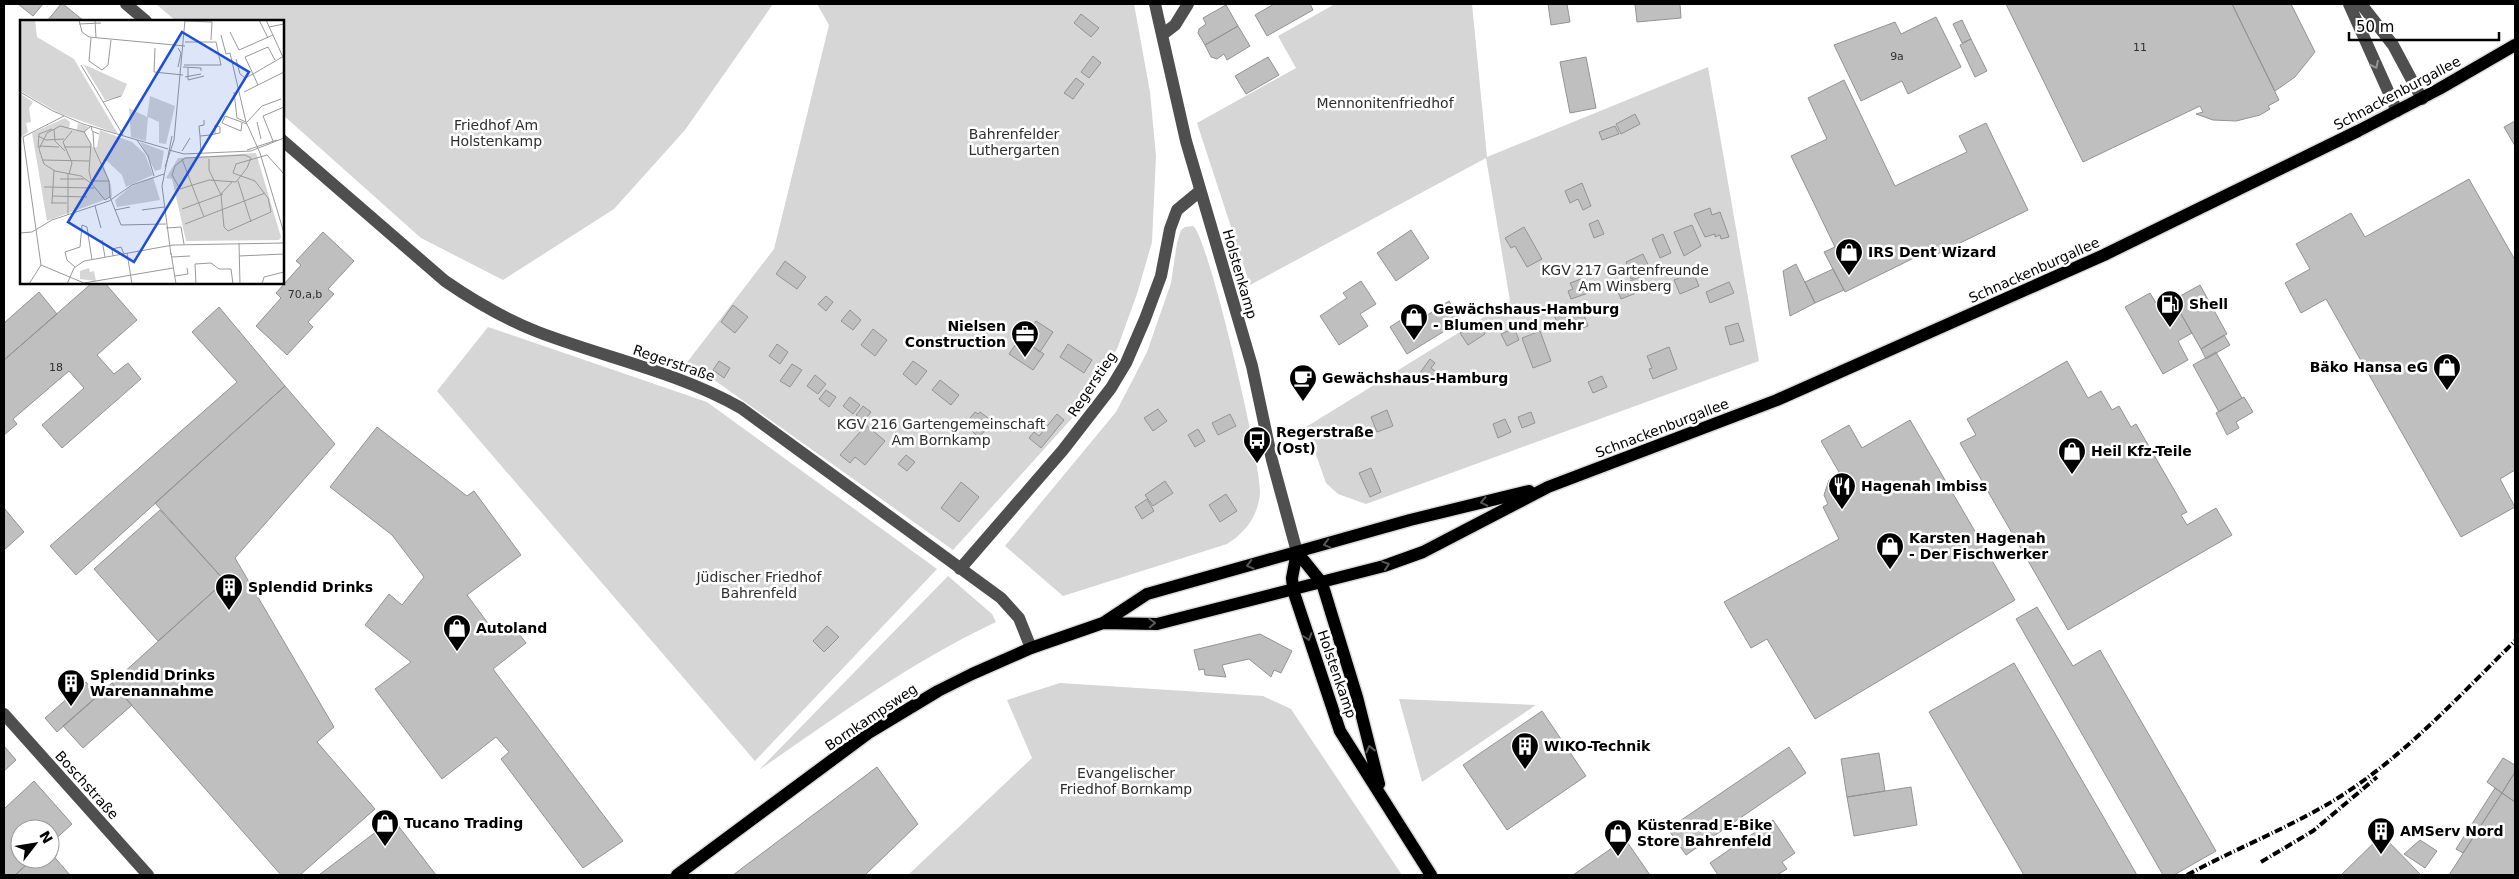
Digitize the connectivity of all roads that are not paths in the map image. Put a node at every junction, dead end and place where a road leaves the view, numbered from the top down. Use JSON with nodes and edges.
{"nodes":[{"id":1,"x":126,"y":4,"type":"edge"},
{"id":2,"x":1155,"y":4,"type":"edge"},
{"id":3,"x":1188,"y":4,"type":"edge"},
{"id":4,"x":2349,"y":4,"type":"edge"},
{"id":5,"x":2361,"y":4,"type":"edge"},
{"id":6,"x":145,"y":20,"type":"edge"},
{"id":7,"x":1162,"y":35,"type":"junction"},
{"id":8,"x":2515,"y":45,"type":"edge"},
{"id":9,"x":2422,"y":98,"type":"junction"},
{"id":10,"x":2398,"y":111,"type":"junction"},
{"id":11,"x":284,"y":142,"type":"edge"},
{"id":12,"x":1200,"y":191,"type":"junction"},
{"id":13,"x":1548,"y":487,"type":"junction"},
{"id":14,"x":1297,"y":552,"type":"junction"},
{"id":15,"x":960,"y":569,"type":"junction"},
{"id":16,"x":1322,"y":583,"type":"junction"},
{"id":17,"x":1293,"y":590,"type":"junction"},
{"id":18,"x":1103,"y":623,"type":"junction"},
{"id":19,"x":1032,"y":648,"type":"junction"},
{"id":20,"x":4,"y":714,"type":"edge"},
{"id":21,"x":1382,"y":796,"type":"junction"},
{"id":22,"x":148,"y":875,"type":"edge"},
{"id":23,"x":677,"y":875,"type":"edge"},
{"id":24,"x":1431,"y":875,"type":"edge"}],
"edges":[{"from":1,"to":6,"type":"street"},
{"from":2,"to":7,"type":"street","name":"Holstenkamp"},
{"from":3,"to":7,"type":"street"},
{"from":4,"to":10,"type":"street","one_way":true},
{"from":5,"to":9,"type":"street"},
{"from":7,"to":12,"type":"street","name":"Holstenkamp"},
{"from":8,"to":9,"type":"main road","name":"Schnackenburgallee"},
{"from":9,"to":10,"type":"main road","name":"Schnackenburgallee"},
{"from":10,"to":13,"type":"main road","name":"Schnackenburgallee"},
{"from":11,"to":15,"type":"street","name":"Regerstraße"},
{"from":12,"to":14,"type":"street","name":"Holstenkamp"},
{"from":12,"to":15,"type":"street","name":"Regerstieg"},
{"from":13,"to":14,"type":"main road","name":"Schnackenburgallee","one_way":true},
{"from":16,"to":13,"type":"main road","name":"Schnackenburgallee","one_way":true},
{"from":14,"to":16,"type":"main road","name":"Holstenkamp"},
{"from":14,"to":17,"type":"main road","name":"Holstenkamp"},
{"from":14,"to":18,"type":"main road","name":"Bornkampsweg","one_way":true},
{"from":15,"to":19,"type":"street","name":"Regerstraße"},
{"from":16,"to":17,"type":"main road","name":"Schnackenburgallee"},
{"from":21,"to":16,"type":"main road","name":"Holstenkamp","one_way":true},
{"from":18,"to":17,"type":"main road","name":"Bornkampsweg","one_way":true},
{"from":17,"to":21,"type":"main road","name":"Holstenkamp","one_way":true},
{"from":18,"to":19,"type":"main road","name":"Bornkampsweg"},
{"from":19,"to":23,"type":"main road","name":"Bornkampsweg"},
{"from":20,"to":22,"type":"street","name":"Boschstraße"},
{"from":21,"to":24,"type":"main road","name":"Holstenkamp"}]}
